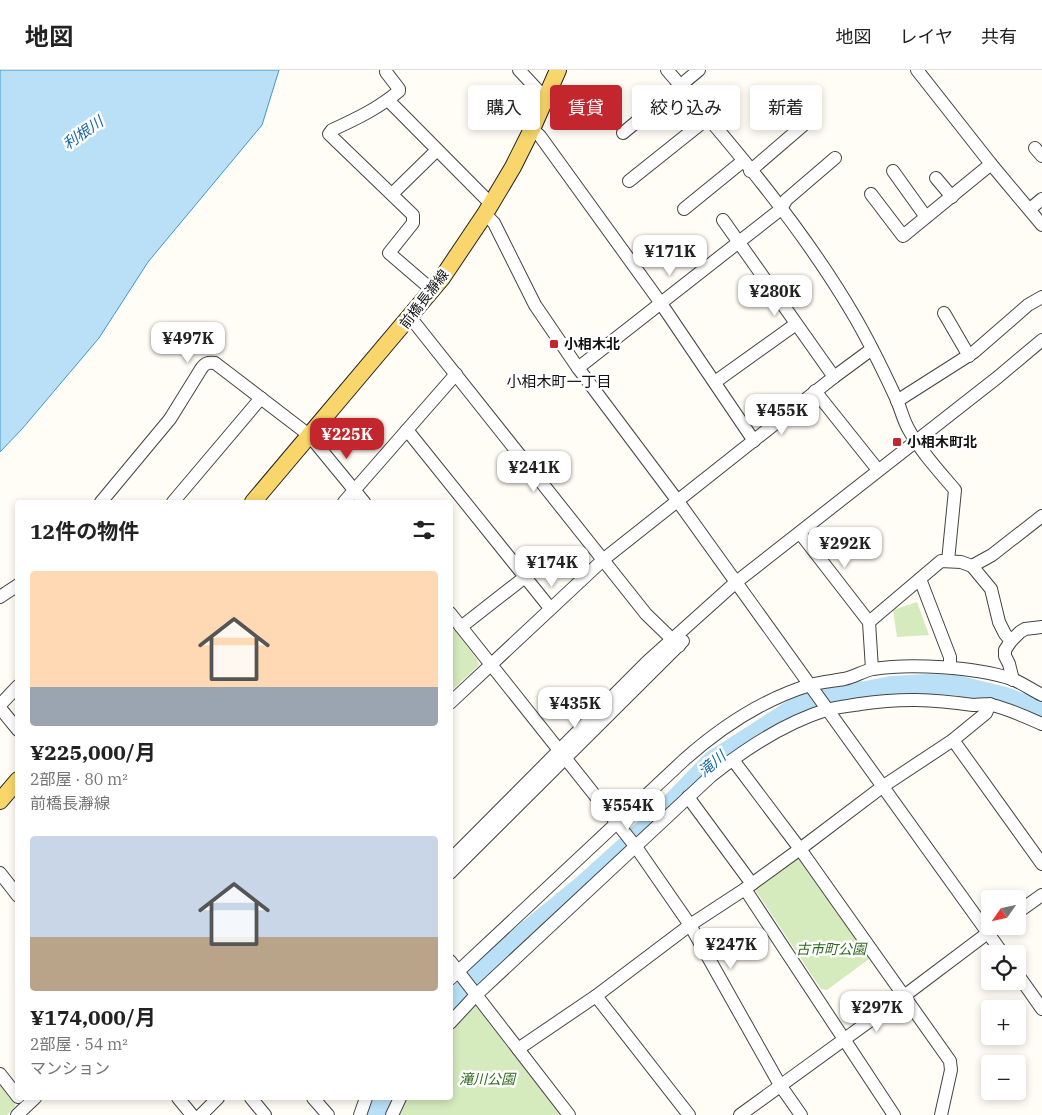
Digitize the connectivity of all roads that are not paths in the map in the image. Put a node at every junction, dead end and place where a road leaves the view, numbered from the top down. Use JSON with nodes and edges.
{"nodes":[{"id":1,"x":519,"y":70,"type":"edge"},
{"id":2,"x":558,"y":70,"type":"edge"},
{"id":3,"x":667,"y":70,"type":"edge"},
{"id":4,"x":699,"y":70,"type":"edge"},
{"id":5,"x":917,"y":70,"type":"edge"},
{"id":6,"x":386,"y":72,"type":"dead end"},
{"id":7,"x":679,"y":85,"type":"edge"},
{"id":8,"x":681,"y":85,"type":"edge"},
{"id":9,"x":545,"y":98,"type":"junction"},
{"id":10,"x":388,"y":100,"type":"junction"},
{"id":11,"x":540,"y":110,"type":"edge"},
{"id":12,"x":632,"y":126,"type":"edge"},
{"id":13,"x":532,"y":130,"type":"edge"},
{"id":14,"x":533,"y":130,"type":"edge"},
{"id":15,"x":693,"y":130,"type":"edge"},
{"id":16,"x":718,"y":130,"type":"edge"},
{"id":17,"x":796,"y":130,"type":"edge"},
{"id":18,"x":623,"y":134,"type":"dead end"},
{"id":19,"x":437,"y":150,"type":"junction"},
{"id":20,"x":835,"y":158,"type":"dead end"},
{"id":21,"x":991,"y":164,"type":"junction"},
{"id":22,"x":746,"y":166,"type":"junction"},
{"id":23,"x":893,"y":171,"type":"dead end"},
{"id":24,"x":936,"y":178,"type":"dead end"},
{"id":25,"x":629,"y":181,"type":"dead end"},
{"id":26,"x":392,"y":194,"type":"junction"},
{"id":27,"x":871,"y":194,"type":"dead end"},
{"id":28,"x":952,"y":197,"type":"junction"},
{"id":29,"x":1042,"y":199,"type":"edge"},
{"id":30,"x":488,"y":209,"type":"junction"},
{"id":31,"x":684,"y":209,"type":"dead end"},
{"id":32,"x":781,"y":209,"type":"junction"},
{"id":33,"x":1030,"y":209,"type":"junction"},
{"id":34,"x":926,"y":217,"type":"junction"},
{"id":35,"x":723,"y":220,"type":"dead end"},
{"id":36,"x":1042,"y":225,"type":"edge"},
{"id":37,"x":739,"y":241,"type":"junction"},
{"id":38,"x":432,"y":290,"type":"junction"},
{"id":39,"x":1042,"y":297,"type":"edge"},
{"id":40,"x":660,"y":302,"type":"junction"},
{"id":41,"x":944,"y":313,"type":"dead end"},
{"id":42,"x":410,"y":317,"type":"junction"},
{"id":43,"x":796,"y":324,"type":"junction"},
{"id":44,"x":1042,"y":340,"type":"edge"},
{"id":45,"x":872,"y":348,"type":"junction"},
{"id":46,"x":969,"y":356,"type":"junction"},
{"id":47,"x":578,"y":368,"type":"junction"},
{"id":48,"x":456,"y":374,"type":"junction"},
{"id":49,"x":834,"y":376,"type":"junction"},
{"id":50,"x":715,"y":382,"type":"junction"},
{"id":51,"x":815,"y":391,"type":"junction"},
{"id":52,"x":261,"y":398,"type":"junction"},
{"id":53,"x":897,"y":400,"type":"junction"},
{"id":54,"x":407,"y":430,"type":"junction"},
{"id":55,"x":309,"y":435,"type":"junction"},
{"id":56,"x":754,"y":441,"type":"junction"},
{"id":57,"x":916,"y":441,"type":"junction"},
{"id":58,"x":878,"y":470,"type":"junction"},
{"id":59,"x":354,"y":491,"type":"junction"},
{"id":60,"x":103,"y":500,"type":"edge"},
{"id":61,"x":175,"y":500,"type":"edge"},
{"id":62,"x":254,"y":500,"type":"edge"},
{"id":63,"x":346,"y":500,"type":"edge"},
{"id":64,"x":362,"y":500,"type":"edge"},
{"id":65,"x":677,"y":500,"type":"junction"},
{"id":66,"x":1042,"y":516,"type":"edge"},
{"id":67,"x":800,"y":533,"type":"junction"},
{"id":68,"x":604,"y":559,"type":"junction"},
{"id":69,"x":948,"y":561,"type":"junction"},
{"id":70,"x":972,"y":566,"type":"junction"},
{"id":71,"x":525,"y":577,"type":"junction"},
{"id":72,"x":920,"y":579,"type":"junction"},
{"id":73,"x":735,"y":583,"type":"junction"},
{"id":74,"x":15,"y":587,"type":"edge"},
{"id":75,"x":0,"y":597,"type":"edge"},
{"id":76,"x":550,"y":608,"type":"junction"},
{"id":77,"x":453,"y":617,"type":"edge"},
{"id":78,"x":868,"y":622,"type":"junction"},
{"id":79,"x":461,"y":627,"type":"junction"},
{"id":80,"x":1042,"y":627,"type":"edge"},
{"id":81,"x":1011,"y":641,"type":"junction"},
{"id":82,"x":676,"y":643,"type":"junction"},
{"id":83,"x":490,"y":665,"type":"junction"},
{"id":84,"x":950,"y":667,"type":"junction"},
{"id":85,"x":872,"y":669,"type":"junction"},
{"id":86,"x":1013,"y":680,"type":"junction"},
{"id":87,"x":811,"y":687,"type":"junction"},
{"id":88,"x":15,"y":689,"type":"edge"},
{"id":89,"x":1042,"y":695,"type":"edge"},
{"id":90,"x":453,"y":700,"type":"edge"},
{"id":91,"x":990,"y":704,"type":"junction"},
{"id":92,"x":0,"y":706,"type":"edge"},
{"id":93,"x":826,"y":708,"type":"junction"},
{"id":94,"x":1042,"y":724,"type":"edge"},
{"id":95,"x":15,"y":726,"type":"edge"},
{"id":96,"x":953,"y":740,"type":"junction"},
{"id":97,"x":562,"y":754,"type":"junction"},
{"id":98,"x":733,"y":760,"type":"junction"},
{"id":99,"x":15,"y":784,"type":"edge"},
{"id":100,"x":882,"y":787,"type":"junction"},
{"id":101,"x":688,"y":797,"type":"junction"},
{"id":102,"x":0,"y":801,"type":"edge"},
{"id":103,"x":618,"y":824,"type":"junction"},
{"id":104,"x":635,"y":846,"type":"junction"},
{"id":105,"x":800,"y":849,"type":"junction"},
{"id":106,"x":453,"y":855,"type":"edge"},
{"id":107,"x":1042,"y":864,"type":"edge"},
{"id":108,"x":453,"y":870,"type":"edge"},
{"id":109,"x":0,"y":874,"type":"edge"},
{"id":110,"x":748,"y":887,"type":"junction"},
{"id":111,"x":15,"y":892,"type":"edge"},
{"id":112,"x":1042,"y":894,"type":"edge"},
{"id":113,"x":1026,"y":906,"type":"edge"},
{"id":114,"x":981,"y":916,"type":"edge"},
{"id":115,"x":690,"y":925,"type":"junction"},
{"id":116,"x":985,"y":935,"type":"edge"},
{"id":117,"x":454,"y":975,"type":"edge"},
{"id":118,"x":1026,"y":986,"type":"edge"},
{"id":119,"x":476,"y":995,"type":"junction"},
{"id":120,"x":596,"y":996,"type":"junction"},
{"id":121,"x":904,"y":996,"type":"junction"},
{"id":122,"x":1042,"y":1009,"type":"edge"},
{"id":123,"x":453,"y":1020,"type":"edge"},
{"id":124,"x":844,"y":1040,"type":"junction"},
{"id":125,"x":518,"y":1050,"type":"junction"},
{"id":126,"x":0,"y":1074,"type":"edge"},
{"id":127,"x":780,"y":1085,"type":"junction"},
{"id":128,"x":15,"y":1093,"type":"edge"},
{"id":129,"x":180,"y":1100,"type":"edge"},
{"id":130,"x":216,"y":1100,"type":"edge"},
{"id":131,"x":253,"y":1100,"type":"edge"},
{"id":132,"x":314,"y":1100,"type":"edge"},
{"id":133,"x":365,"y":1100,"type":"edge"},
{"id":134,"x":399,"y":1100,"type":"edge"},
{"id":135,"x":192,"y":1115,"type":"edge"},
{"id":136,"x":201,"y":1115,"type":"edge"},
{"id":137,"x":265,"y":1115,"type":"edge"},
{"id":138,"x":328,"y":1115,"type":"edge"},
{"id":139,"x":360,"y":1115,"type":"edge"},
{"id":140,"x":392,"y":1115,"type":"edge"},
{"id":141,"x":570,"y":1115,"type":"edge"},
{"id":142,"x":689,"y":1115,"type":"edge"},
{"id":143,"x":740,"y":1115,"type":"edge"},
{"id":144,"x":801,"y":1115,"type":"edge"},
{"id":145,"x":894,"y":1115,"type":"edge"},
{"id":146,"x":941,"y":1115,"type":"edge"}],
"edges":[{"from":1,"to":9,"type":"street"},
{"from":2,"to":9,"type":"main road","name":"前橋長瀞線"},
{"from":3,"to":7,"type":"street"},
{"from":4,"to":8,"type":"street"},
{"from":5,"to":21,"type":"street"},
{"from":6,"to":10,"type":"street"},
{"from":9,"to":11,"type":"main road","name":"前橋長瀞線"},
{"from":10,"to":19,"type":"street"},
{"from":10,"to":26,"type":"street"},
{"from":12,"to":18,"type":"street"},
{"from":13,"to":30,"type":"main road","name":"前橋長瀞線"},
{"from":14,"to":40,"type":"street"},
{"from":15,"to":25,"type":"street"},
{"from":16,"to":22,"type":"street"},
{"from":17,"to":22,"type":"street"},
{"from":19,"to":26,"type":"street"},
{"from":19,"to":30,"type":"street"},
{"from":20,"to":32,"type":"street"},
{"from":21,"to":28,"type":"street"},
{"from":21,"to":33,"type":"street"},
{"from":22,"to":31,"type":"street"},
{"from":22,"to":32,"type":"street"},
{"from":23,"to":34,"type":"street"},
{"from":24,"to":28,"type":"street"},
{"from":26,"to":38,"type":"street"},
{"from":27,"to":34,"type":"street"},
{"from":28,"to":34,"type":"street"},
{"from":29,"to":33,"type":"street"},
{"from":30,"to":38,"type":"main road","name":"前橋長瀞線"},
{"from":30,"to":47,"type":"street"},
{"from":32,"to":37,"type":"street"},
{"from":32,"to":45,"type":"street"},
{"from":33,"to":36,"type":"street"},
{"from":35,"to":37,"type":"street"},
{"from":37,"to":40,"type":"street"},
{"from":37,"to":43,"type":"street"},
{"from":38,"to":42,"type":"main road","name":"前橋長瀞線"},
{"from":39,"to":46,"type":"street"},
{"from":40,"to":47,"type":"street"},
{"from":40,"to":50,"type":"street"},
{"from":41,"to":46,"type":"street"},
{"from":42,"to":48,"type":"street"},
{"from":42,"to":55,"type":"main road","name":"前橋長瀞線"},
{"from":43,"to":49,"type":"street"},
{"from":43,"to":50,"type":"street"},
{"from":44,"to":57,"type":"street"},
{"from":45,"to":49,"type":"street"},
{"from":45,"to":53,"type":"street"},
{"from":46,"to":53,"type":"street"},
{"from":47,"to":65,"type":"street"},
{"from":48,"to":54,"type":"street"},
{"from":48,"to":68,"type":"street"},
{"from":49,"to":51,"type":"street"},
{"from":50,"to":56,"type":"street"},
{"from":51,"to":56,"type":"street"},
{"from":51,"to":58,"type":"street"},
{"from":52,"to":55,"type":"street"},
{"from":52,"to":60,"type":"street"},
{"from":52,"to":61,"type":"street"},
{"from":53,"to":57,"type":"street"},
{"from":54,"to":59,"type":"street"},
{"from":54,"to":71,"type":"street"},
{"from":55,"to":59,"type":"street"},
{"from":55,"to":62,"type":"main road","name":"前橋長瀞線"},
{"from":56,"to":65,"type":"street"},
{"from":57,"to":58,"type":"street"},
{"from":57,"to":69,"type":"street"},
{"from":58,"to":67,"type":"street"},
{"from":59,"to":63,"type":"street"},
{"from":59,"to":64,"type":"street"},
{"from":65,"to":68,"type":"street"},
{"from":65,"to":73,"type":"street"},
{"from":66,"to":70,"type":"street"},
{"from":67,"to":73,"type":"street"},
{"from":67,"to":78,"type":"street"},
{"from":68,"to":76,"type":"street"},
{"from":68,"to":82,"type":"street"},
{"from":69,"to":70,"type":"street"},
{"from":69,"to":72,"type":"street"},
{"from":70,"to":81,"type":"street"},
{"from":71,"to":76,"type":"street"},
{"from":71,"to":79,"type":"street"},
{"from":72,"to":78,"type":"street"},
{"from":72,"to":84,"type":"street"},
{"from":73,"to":82,"type":"street"},
{"from":73,"to":87,"type":"street"},
{"from":74,"to":75,"type":"street"},
{"from":76,"to":83,"type":"street"},
{"from":77,"to":79,"type":"street"},
{"from":78,"to":85,"type":"street"},
{"from":79,"to":83,"type":"street"},
{"from":80,"to":81,"type":"street"},
{"from":81,"to":86,"type":"street"},
{"from":82,"to":97,"type":"street"},
{"from":83,"to":90,"type":"street"},
{"from":83,"to":97,"type":"street"},
{"from":84,"to":85,"type":"street"},
{"from":84,"to":86,"type":"street"},
{"from":85,"to":87,"type":"street"},
{"from":86,"to":89,"type":"street"},
{"from":87,"to":93,"type":"street"},
{"from":87,"to":103,"type":"street"},
{"from":88,"to":92,"type":"street"},
{"from":91,"to":93,"type":"street"},
{"from":91,"to":94,"type":"street"},
{"from":91,"to":96,"type":"street"},
{"from":92,"to":95,"type":"street"},
{"from":93,"to":98,"type":"street"},
{"from":93,"to":100,"type":"street"},
{"from":96,"to":100,"type":"street"},
{"from":96,"to":107,"type":"street"},
{"from":97,"to":103,"type":"street"},
{"from":97,"to":106,"type":"street"},
{"from":97,"to":108,"type":"street"},
{"from":98,"to":101,"type":"street"},
{"from":98,"to":105,"type":"street"},
{"from":99,"to":102,"type":"main road"},
{"from":100,"to":105,"type":"street"},
{"from":100,"to":114,"type":"street"},
{"from":101,"to":104,"type":"street"},
{"from":101,"to":110,"type":"street"},
{"from":103,"to":104,"type":"street"},
{"from":103,"to":117,"type":"street"},
{"from":104,"to":115,"type":"street"},
{"from":104,"to":119,"type":"street"},
{"from":105,"to":110,"type":"street"},
{"from":105,"to":121,"type":"street"},
{"from":109,"to":111,"type":"street"},
{"from":110,"to":115,"type":"street"},
{"from":110,"to":124,"type":"street"},
{"from":112,"to":113,"type":"street"},
{"from":115,"to":120,"type":"street"},
{"from":115,"to":127,"type":"street"},
{"from":116,"to":121,"type":"street"},
{"from":117,"to":119,"type":"street"},
{"from":118,"to":122,"type":"street"},
{"from":119,"to":123,"type":"street"},
{"from":119,"to":125,"type":"street"},
{"from":120,"to":125,"type":"street"},
{"from":120,"to":142,"type":"street"},
{"from":121,"to":124,"type":"street"},
{"from":121,"to":146,"type":"street"},
{"from":124,"to":127,"type":"street"},
{"from":124,"to":145,"type":"street"},
{"from":125,"to":141,"type":"street"},
{"from":126,"to":128,"type":"street"},
{"from":127,"to":143,"type":"street"},
{"from":127,"to":144,"type":"street"},
{"from":129,"to":135,"type":"street"},
{"from":130,"to":136,"type":"street"},
{"from":131,"to":137,"type":"street"},
{"from":132,"to":138,"type":"street"},
{"from":133,"to":139,"type":"street"},
{"from":134,"to":140,"type":"street"}]}
